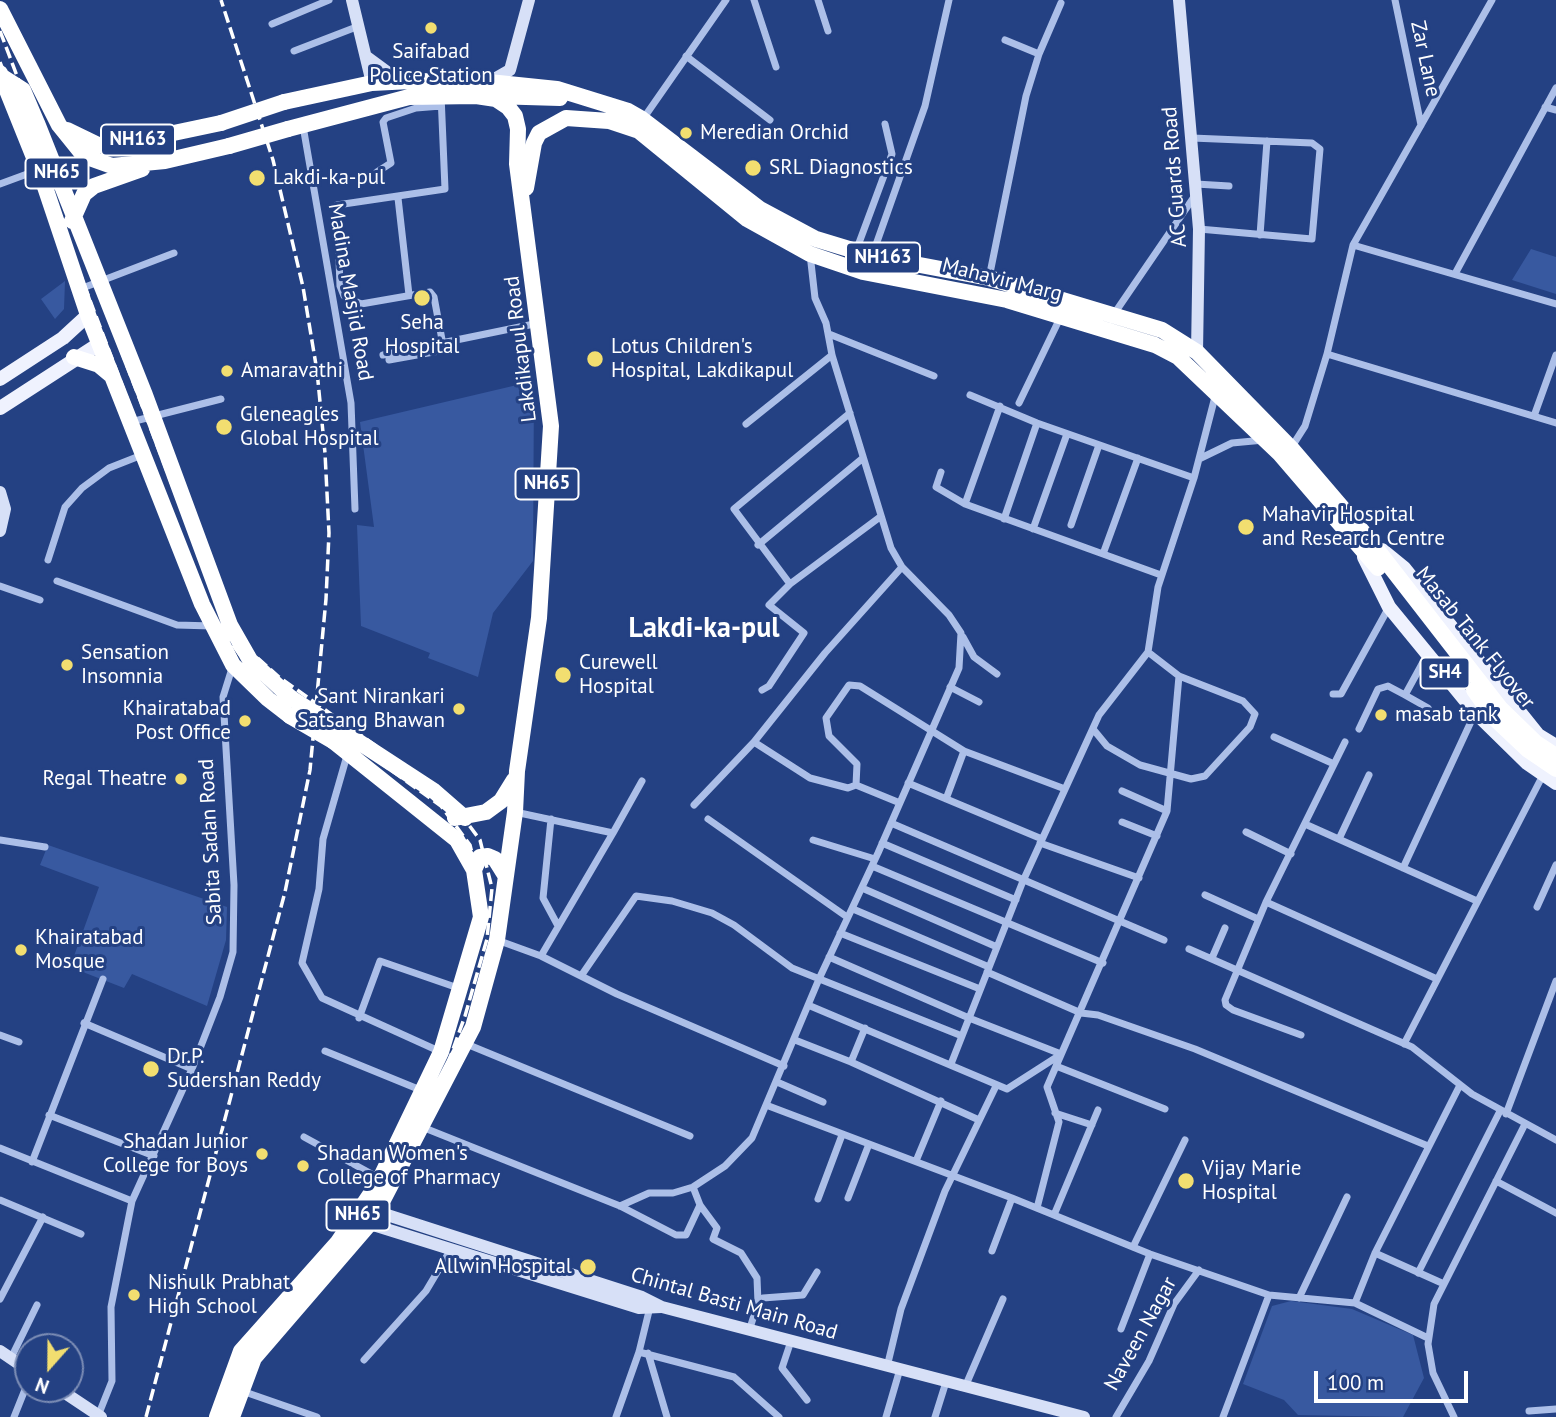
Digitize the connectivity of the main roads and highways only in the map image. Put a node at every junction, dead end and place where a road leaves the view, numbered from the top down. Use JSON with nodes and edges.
{"nodes":[{"id":1,"x":0,"y":9,"type":"edge"},
{"id":2,"x":1,"y":74,"type":"edge"},
{"id":3,"x":23,"y":90,"type":"junction"},
{"id":4,"x":477,"y":96,"type":"junction"},
{"id":5,"x":597,"y":102,"type":"junction"},
{"id":6,"x":59,"y":125,"type":"junction"},
{"id":7,"x":165,"y":161,"type":"junction"},
{"id":8,"x":524,"y":197,"type":"junction"},
{"id":9,"x":75,"y":215,"type":"junction"},
{"id":10,"x":64,"y":247,"type":"junction"},
{"id":11,"x":1016,"y":294,"type":"junction"},
{"id":12,"x":88,"y":315,"type":"junction"},
{"id":13,"x":63,"y":338,"type":"junction"},
{"id":14,"x":99,"y":344,"type":"junction"},
{"id":15,"x":74,"y":357,"type":"junction"},
{"id":16,"x":112,"y":377,"type":"junction"},
{"id":17,"x":0,"y":379,"type":"edge"},
{"id":18,"x":0,"y":408,"type":"edge"},
{"id":19,"x":1363,"y":541,"type":"junction"},
{"id":20,"x":1409,"y":597,"type":"junction"},
{"id":21,"x":336,"y":735,"type":"junction"},
{"id":22,"x":1556,"y":746,"type":"edge"},
{"id":23,"x":1556,"y":756,"type":"edge"},
{"id":24,"x":517,"y":771,"type":"junction"},
{"id":25,"x":1549,"y":772,"type":"edge"},
{"id":26,"x":1556,"y":783,"type":"edge"},
{"id":27,"x":432,"y":817,"type":"junction"},
{"id":28,"x":465,"y":818,"type":"junction"},
{"id":29,"x":474,"y":870,"type":"junction"},
{"id":30,"x":505,"y":875,"type":"junction"},
{"id":31,"x":295,"y":1299,"type":"junction"},
{"id":32,"x":217,"y":1417,"type":"edge"},
{"id":33,"x":232,"y":1417,"type":"edge"}],
"edges":[{"from":1,"to":3,"type":"highway","name":"Lakdikapul Road","number":"NH65"},
{"from":2,"to":3,"type":"highway","name":"Lakdikapul Road","number":"NH65"},
{"from":3,"to":6,"type":"highway","name":"Lakdikapul Road","number":"NH65"},
{"from":3,"to":9,"type":"highway","name":"Lakdikapul Road","number":"NH65"},
{"from":3,"to":10,"type":"highway","name":"Lakdikapul Road","number":"NH65"},
{"from":4,"to":5,"type":"highway","number":"NH163"},
{"from":4,"to":7,"type":"highway","name":"Lakdikapul Road","number":"NH65","bridge":true},
{"from":4,"to":8,"type":"highway","name":"Lakdikapul Road","number":"NH65"},
{"from":5,"to":6,"type":"highway","name":"Mahavir Marg","number":"NH163","bridge":true},
{"from":5,"to":11,"type":"highway","name":"Mahavir Marg","number":"NH163"},
{"from":6,"to":7,"type":"highway","name":"Lakdikapul Road","number":"NH65"},
{"from":7,"to":9,"type":"highway","name":"Lakdikapul Road","number":"NH65"},
{"from":8,"to":11,"type":"highway","name":"Mahavir Marg","number":"NH163"},
{"from":8,"to":24,"type":"highway","name":"Lakdikapul Road","number":"NH65"},
{"from":9,"to":10,"type":"highway","name":"Lakdikapul Road","number":"NH65"},
{"from":9,"to":21,"type":"highway","name":"Lakdikapul Road","number":"NH65","bridge":true},
{"from":10,"to":12,"type":"highway","name":"Lakdikapul Road","number":"NH65"},
{"from":11,"to":19,"type":"highway","name":"Mahavir Marg","number":"NH163"},
{"from":11,"to":19,"type":"highway","name":"Mahavir Marg","number":"NH163"},
{"from":12,"to":13,"type":"main road"},
{"from":12,"to":14,"type":"highway","name":"Lakdikapul Road","number":"NH65"},
{"from":13,"to":15,"type":"main road"},
{"from":13,"to":17,"type":"main road"},
{"from":14,"to":15,"type":"main road"},
{"from":14,"to":16,"type":"highway","name":"Lakdikapul Road","number":"NH65"},
{"from":15,"to":16,"type":"highway"},
{"from":15,"to":18,"type":"main road"},
{"from":16,"to":21,"type":"highway","name":"Lakdikapul Road","number":"NH65","bridge":true},
{"from":19,"to":20,"type":"highway","name":"Masab Tank Flyover","number":"NH163"},
{"from":19,"to":22,"type":"main road","number":"SH4"},
{"from":19,"to":25,"type":"main road","number":"SH4"},
{"from":20,"to":23,"type":"highway","name":"Masab Tank Flyover","number":"NH163"},
{"from":20,"to":25,"type":"highway","name":"Masab Tank Flyover","number":"NH163"},
{"from":21,"to":27,"type":"highway","name":"Lakdikapul Road","number":"NH65"},
{"from":21,"to":28,"type":"highway","name":"Lakdikapul Road","number":"NH65"},
{"from":24,"to":28,"type":"highway","number":"NH65"},
{"from":24,"to":30,"type":"highway","name":"Lakdikapul Road","number":"NH65"},
{"from":25,"to":26,"type":"main road","number":"SH4"},
{"from":27,"to":28,"type":"highway","number":"NH65"},
{"from":27,"to":29,"type":"highway","name":"Lakdikapul Road","number":"NH65"},
{"from":29,"to":30,"type":"highway"},
{"from":29,"to":31,"type":"highway","name":"Lakdikapul Road","number":"NH65"},
{"from":30,"to":31,"type":"highway","name":"Lakdikapul Road","number":"NH65"},
{"from":31,"to":32,"type":"highway","number":"NH65"},
{"from":31,"to":33,"type":"highway","number":"NH65"}]}
